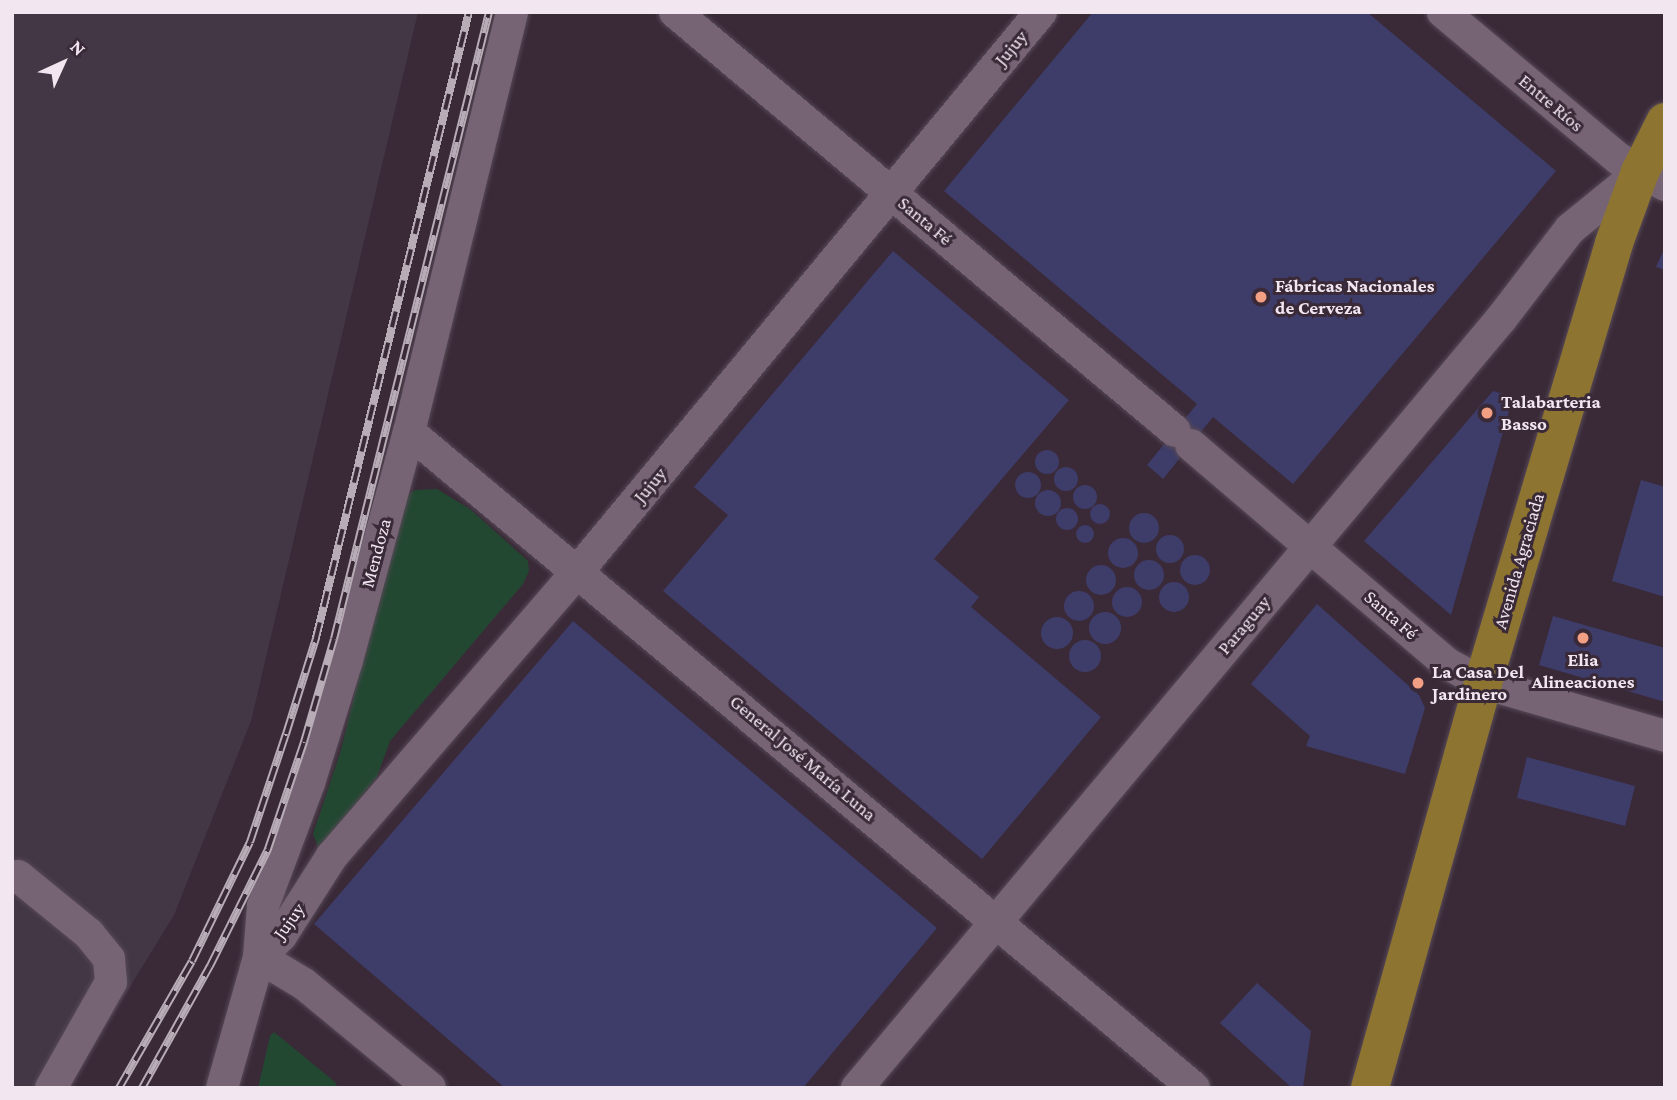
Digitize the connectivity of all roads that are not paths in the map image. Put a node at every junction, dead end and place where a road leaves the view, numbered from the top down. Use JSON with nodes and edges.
{"nodes":[{"id":1,"x":512,"y":12,"type":"edge"},
{"id":2,"x":675,"y":12,"type":"edge"},
{"id":3,"x":1041,"y":12,"type":"edge"},
{"id":4,"x":1443,"y":12,"type":"edge"},
{"id":5,"x":1665,"y":122,"type":"edge"},
{"id":6,"x":1652,"y":178,"type":"edge"},
{"id":7,"x":892,"y":193,"type":"junction"},
{"id":8,"x":409,"y":432,"type":"junction"},
{"id":9,"x":1311,"y":546,"type":"junction"},
{"id":10,"x":578,"y":571,"type":"junction"},
{"id":11,"x":1483,"y":683,"type":"junction"},
{"id":12,"x":1665,"y":736,"type":"edge"},
{"id":13,"x":18,"y":876,"type":"dead end"},
{"id":14,"x":996,"y":922,"type":"junction"},
{"id":15,"x":259,"y":957,"type":"junction"},
{"id":16,"x":51,"y":1088,"type":"edge"},
{"id":17,"x":222,"y":1088,"type":"edge"},
{"id":18,"x":430,"y":1088,"type":"edge"},
{"id":19,"x":856,"y":1088,"type":"edge"},
{"id":20,"x":1194,"y":1088,"type":"edge"},
{"id":21,"x":1370,"y":1088,"type":"edge"}],
"edges":[{"from":1,"to":8,"type":"street","name":"Mendoza"},
{"from":2,"to":7,"type":"street","name":"Santa Fé"},
{"from":3,"to":7,"type":"street","name":"Jujuy"},
{"from":4,"to":6,"type":"street","name":"Entre Ríos"},
{"from":5,"to":6,"type":"main road","name":"Avenida Agraciada"},
{"from":6,"to":9,"type":"street","name":"Paraguay"},
{"from":6,"to":11,"type":"main road","name":"Avenida Agraciada"},
{"from":7,"to":9,"type":"street","name":"Santa Fé"},
{"from":7,"to":10,"type":"street","name":"Jujuy"},
{"from":8,"to":10,"type":"street","name":"General José María Luna"},
{"from":8,"to":15,"type":"street","name":"Mendoza"},
{"from":9,"to":11,"type":"street","name":"Santa Fé"},
{"from":9,"to":14,"type":"street","name":"Paraguay"},
{"from":10,"to":14,"type":"street","name":"General José María Luna"},
{"from":10,"to":15,"type":"street","name":"Jujuy"},
{"from":11,"to":12,"type":"street","name":"Santa Fé"},
{"from":11,"to":21,"type":"main road","name":"Avenida Agraciada"},
{"from":13,"to":16,"type":"street"},
{"from":14,"to":19,"type":"street","name":"Paraguay"},
{"from":14,"to":20,"type":"street","name":"General José María Luna"},
{"from":15,"to":17,"type":"street","name":"Mendoza"},
{"from":15,"to":18,"type":"street"}]}
